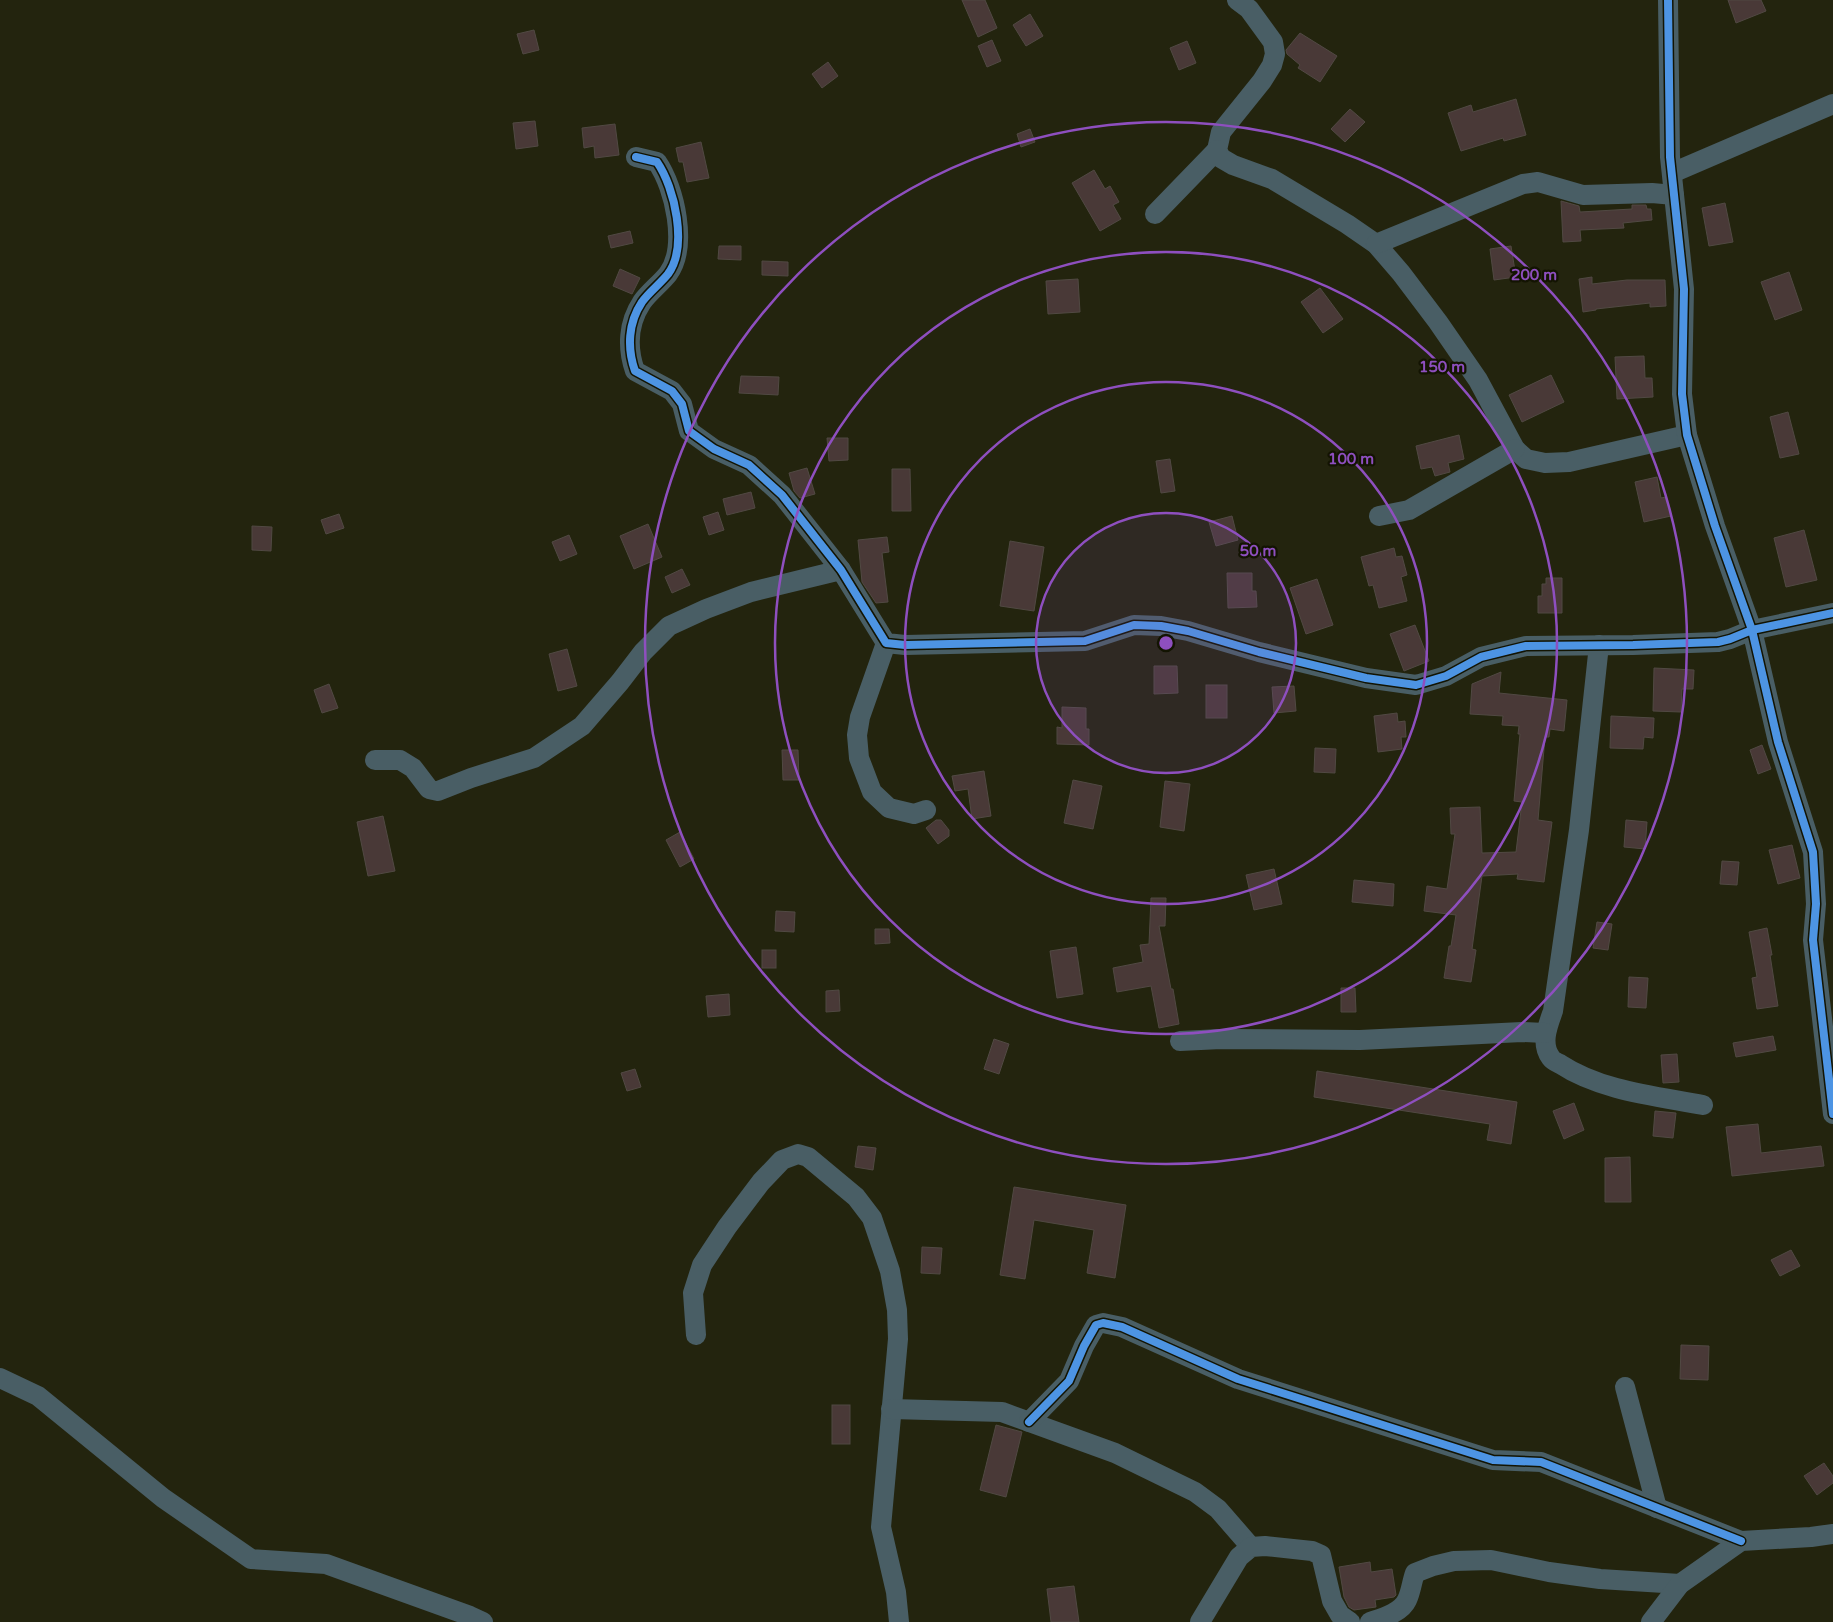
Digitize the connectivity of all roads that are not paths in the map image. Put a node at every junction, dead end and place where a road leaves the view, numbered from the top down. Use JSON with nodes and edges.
{"nodes":[{"id":1,"x":1237,"y":0,"type":"edge"},
{"id":2,"x":1668,"y":0,"type":"edge"},
{"id":3,"x":1831,"y":110,"type":"edge"},
{"id":4,"x":1217,"y":150,"type":"junction"},
{"id":5,"x":636,"y":157,"type":"dead end"},
{"id":6,"x":1672,"y":173,"type":"junction"},
{"id":7,"x":1674,"y":195,"type":"junction"},
{"id":8,"x":1155,"y":214,"type":"dead end"},
{"id":9,"x":1376,"y":244,"type":"junction"},
{"id":10,"x":1687,"y":435,"type":"junction"},
{"id":11,"x":1515,"y":449,"type":"junction"},
{"id":12,"x":1379,"y":516,"type":"dead end"},
{"id":13,"x":841,"y":570,"type":"junction"},
{"id":14,"x":1833,"y":613,"type":"edge"},
{"id":15,"x":1752,"y":630,"type":"junction"},
{"id":16,"x":886,"y":643,"type":"junction"},
{"id":17,"x":1599,"y":645,"type":"junction"},
{"id":18,"x":375,"y":760,"type":"dead end"},
{"id":19,"x":926,"y":810,"type":"dead end"},
{"id":20,"x":1545,"y":1034,"type":"junction"},
{"id":21,"x":1180,"y":1042,"type":"dead end"},
{"id":22,"x":1703,"y":1106,"type":"dead end"},
{"id":23,"x":1833,"y":1114,"type":"edge"},
{"id":24,"x":696,"y":1335,"type":"dead end"},
{"id":25,"x":0,"y":1378,"type":"edge"},
{"id":26,"x":1625,"y":1387,"type":"dead end"},
{"id":27,"x":891,"y":1409,"type":"junction"},
{"id":28,"x":1029,"y":1422,"type":"junction"},
{"id":29,"x":1657,"y":1508,"type":"junction"},
{"id":30,"x":1833,"y":1534,"type":"edge"},
{"id":31,"x":1741,"y":1541,"type":"junction"},
{"id":32,"x":1251,"y":1547,"type":"junction"},
{"id":33,"x":1680,"y":1584,"type":"junction"},
{"id":34,"x":483,"y":1622,"type":"edge"},
{"id":35,"x":900,"y":1622,"type":"edge"},
{"id":36,"x":1200,"y":1622,"type":"edge"},
{"id":37,"x":1350,"y":1622,"type":"edge"},
{"id":38,"x":1370,"y":1622,"type":"edge"},
{"id":39,"x":1650,"y":1622,"type":"edge"}],
"edges":[{"from":1,"to":4,"type":"street"},
{"from":2,"to":6,"type":"street"},
{"from":3,"to":6,"type":"street"},
{"from":4,"to":8,"type":"street"},
{"from":4,"to":9,"type":"street"},
{"from":5,"to":13,"type":"street"},
{"from":6,"to":7,"type":"street"},
{"from":7,"to":9,"type":"street"},
{"from":7,"to":10,"type":"street"},
{"from":9,"to":11,"type":"street"},
{"from":10,"to":11,"type":"street"},
{"from":10,"to":15,"type":"street"},
{"from":11,"to":12,"type":"street"},
{"from":13,"to":16,"type":"street"},
{"from":13,"to":18,"type":"street"},
{"from":14,"to":15,"type":"street"},
{"from":15,"to":17,"type":"street"},
{"from":15,"to":23,"type":"street"},
{"from":16,"to":17,"type":"street"},
{"from":16,"to":19,"type":"street"},
{"from":17,"to":20,"type":"street"},
{"from":20,"to":21,"type":"street"},
{"from":20,"to":22,"type":"street"},
{"from":24,"to":27,"type":"street"},
{"from":25,"to":34,"type":"street"},
{"from":26,"to":29,"type":"street"},
{"from":27,"to":28,"type":"street"},
{"from":27,"to":35,"type":"street"},
{"from":28,"to":29,"type":"street"},
{"from":28,"to":32,"type":"street"},
{"from":29,"to":31,"type":"street"},
{"from":30,"to":31,"type":"street"},
{"from":31,"to":33,"type":"street"},
{"from":32,"to":36,"type":"street"},
{"from":32,"to":37,"type":"street"},
{"from":33,"to":38,"type":"street"},
{"from":33,"to":39,"type":"street"}]}
